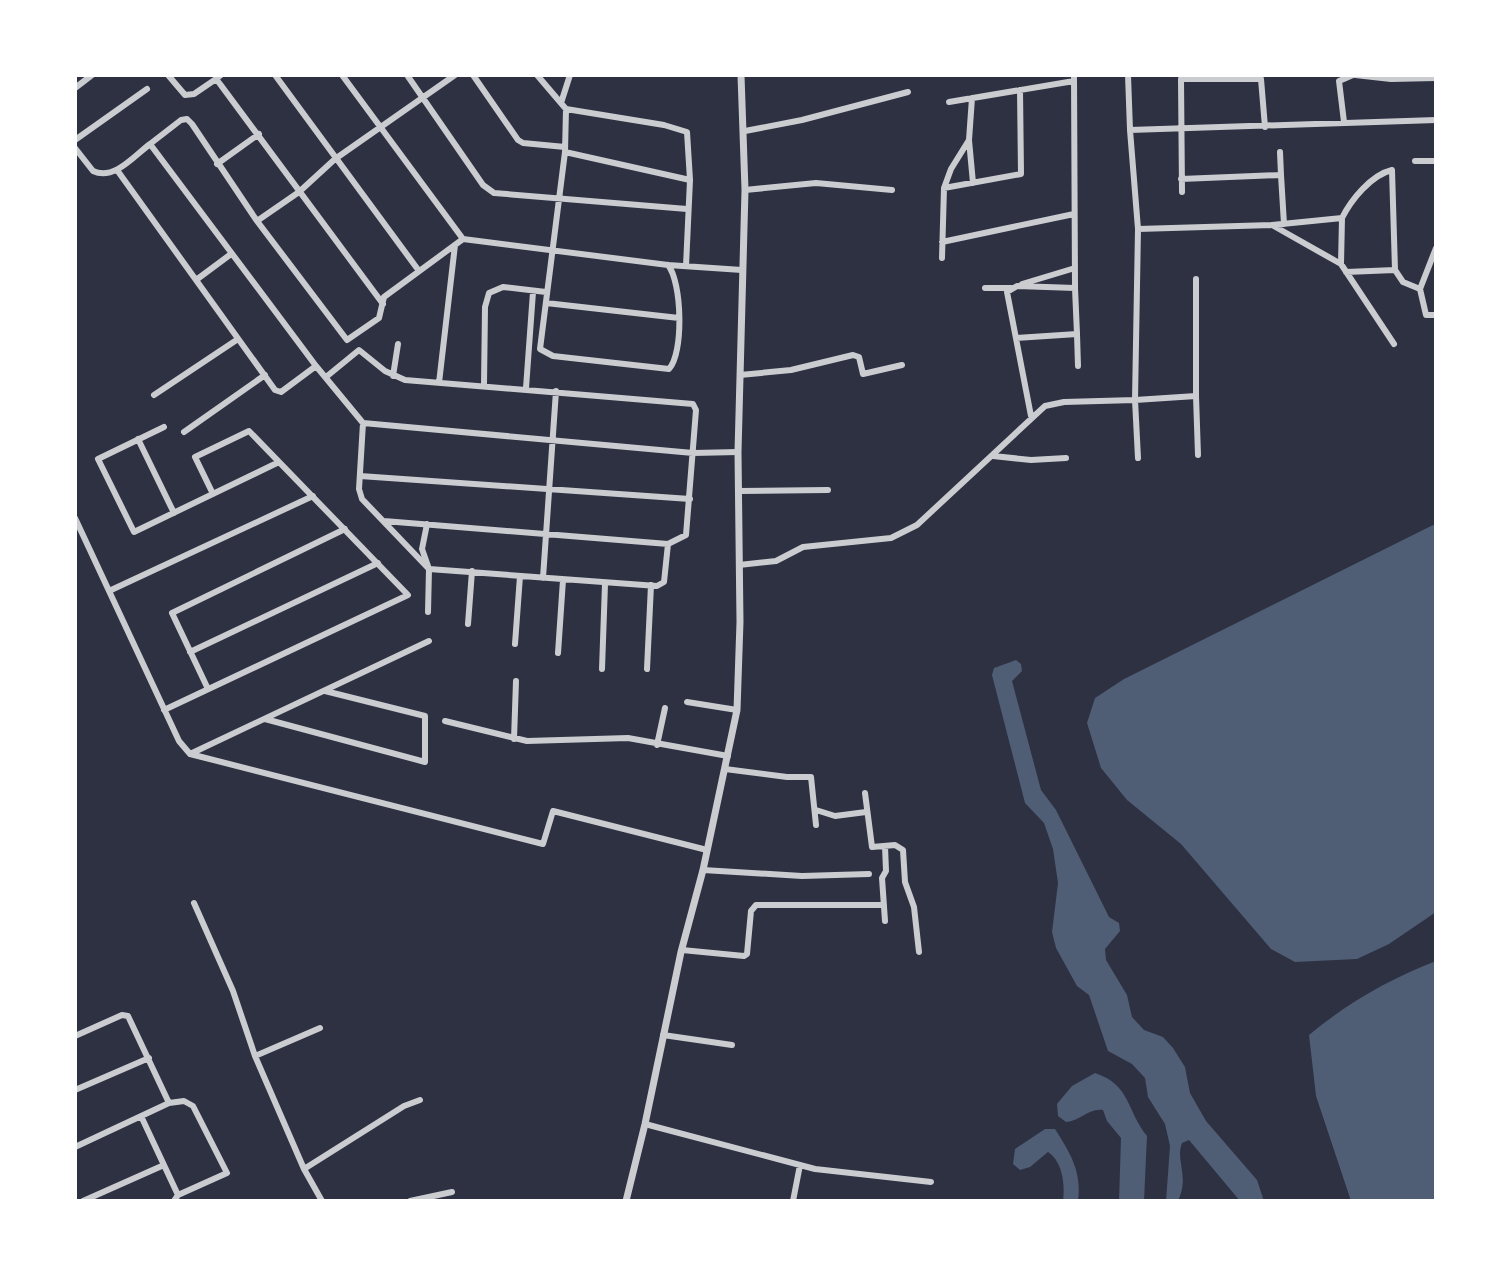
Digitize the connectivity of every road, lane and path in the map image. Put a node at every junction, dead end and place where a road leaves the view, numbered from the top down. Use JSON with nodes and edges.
{"nodes":[{"id":1,"x":92,"y":75,"type":"edge"},
{"id":2,"x":168,"y":75,"type":"edge"},
{"id":3,"x":275,"y":75,"type":"edge"},
{"id":4,"x":342,"y":75,"type":"edge"},
{"id":5,"x":407,"y":75,"type":"edge"},
{"id":6,"x":455,"y":75,"type":"edge"},
{"id":7,"x":473,"y":75,"type":"edge"},
{"id":8,"x":537,"y":75,"type":"edge"},
{"id":9,"x":570,"y":75,"type":"edge"},
{"id":10,"x":741,"y":75,"type":"edge"},
{"id":11,"x":1128,"y":75,"type":"edge"},
{"id":12,"x":1354,"y":75,"type":"edge"},
{"id":13,"x":218,"y":77,"type":"edge"},
{"id":14,"x":1181,"y":77,"type":"edge"},
{"id":15,"x":1390,"y":77,"type":"edge"},
{"id":16,"x":1074,"y":78,"type":"edge"},
{"id":17,"x":1436,"y":78,"type":"edge"},
{"id":18,"x":75,"y":88,"type":"edge"},
{"id":19,"x":147,"y":89,"type":"dead end"},
{"id":20,"x":1020,"y":90,"type":"junction"},
{"id":21,"x":908,"y":92,"type":"dead end"},
{"id":22,"x":424,"y":97,"type":"junction"},
{"id":23,"x":972,"y":98,"type":"junction"},
{"id":24,"x":949,"y":102,"type":"dead end"},
{"id":25,"x":561,"y":103,"type":"junction"},
{"id":26,"x":566,"y":109,"type":"junction"},
{"id":27,"x":1436,"y":120,"type":"edge"},
{"id":28,"x":1341,"y":122,"type":"junction"},
{"id":29,"x":1265,"y":127,"type":"junction"},
{"id":30,"x":379,"y":128,"type":"junction"},
{"id":31,"x":1130,"y":130,"type":"junction"},
{"id":32,"x":1180,"y":130,"type":"junction"},
{"id":33,"x":745,"y":131,"type":"junction"},
{"id":34,"x":259,"y":134,"type":"junction"},
{"id":35,"x":75,"y":140,"type":"edge"},
{"id":36,"x":969,"y":140,"type":"junction"},
{"id":37,"x":150,"y":144,"type":"junction"},
{"id":38,"x":75,"y":148,"type":"edge"},
{"id":39,"x":565,"y":150,"type":"junction"},
{"id":40,"x":1280,"y":152,"type":"dead end"},
{"id":41,"x":335,"y":159,"type":"junction"},
{"id":42,"x":1415,"y":161,"type":"dead end"},
{"id":43,"x":1436,"y":161,"type":"edge"},
{"id":44,"x":217,"y":164,"type":"junction"},
{"id":45,"x":117,"y":170,"type":"junction"},
{"id":46,"x":1281,"y":175,"type":"junction"},
{"id":47,"x":1181,"y":179,"type":"junction"},
{"id":48,"x":690,"y":180,"type":"junction"},
{"id":49,"x":973,"y":183,"type":"junction"},
{"id":50,"x":944,"y":188,"type":"junction"},
{"id":51,"x":745,"y":190,"type":"junction"},
{"id":52,"x":892,"y":191,"type":"dead end"},
{"id":53,"x":299,"y":192,"type":"junction"},
{"id":54,"x":1182,"y":192,"type":"dead end"},
{"id":55,"x":560,"y":196,"type":"junction"},
{"id":56,"x":687,"y":209,"type":"junction"},
{"id":57,"x":1074,"y":214,"type":"junction"},
{"id":58,"x":1342,"y":218,"type":"junction"},
{"id":59,"x":257,"y":221,"type":"junction"},
{"id":60,"x":1284,"y":224,"type":"junction"},
{"id":61,"x":1272,"y":225,"type":"junction"},
{"id":62,"x":1138,"y":229,"type":"junction"},
{"id":63,"x":463,"y":239,"type":"junction"},
{"id":64,"x":942,"y":242,"type":"junction"},
{"id":65,"x":454,"y":245,"type":"junction"},
{"id":66,"x":1436,"y":248,"type":"edge"},
{"id":67,"x":553,"y":250,"type":"junction"},
{"id":68,"x":231,"y":254,"type":"junction"},
{"id":69,"x":942,"y":258,"type":"dead end"},
{"id":70,"x":1341,"y":264,"type":"junction"},
{"id":71,"x":668,"y":265,"type":"junction"},
{"id":72,"x":686,"y":266,"type":"junction"},
{"id":73,"x":1075,"y":268,"type":"junction"},
{"id":74,"x":742,"y":270,"type":"junction"},
{"id":75,"x":1395,"y":270,"type":"junction"},
{"id":76,"x":419,"y":271,"type":"junction"},
{"id":77,"x":1346,"y":272,"type":"junction"},
{"id":78,"x":1196,"y":279,"type":"dead end"},
{"id":79,"x":196,"y":280,"type":"junction"},
{"id":80,"x":1015,"y":287,"type":"junction"},
{"id":81,"x":985,"y":288,"type":"dead end"},
{"id":82,"x":1075,"y":288,"type":"junction"},
{"id":83,"x":1418,"y":288,"type":"junction"},
{"id":84,"x":533,"y":292,"type":"junction"},
{"id":85,"x":546,"y":292,"type":"junction"},
{"id":86,"x":546,"y":303,"type":"junction"},
{"id":87,"x":383,"y":304,"type":"junction"},
{"id":88,"x":1436,"y":315,"type":"edge"},
{"id":89,"x":679,"y":318,"type":"junction"},
{"id":90,"x":1077,"y":334,"type":"junction"},
{"id":91,"x":1016,"y":338,"type":"junction"},
{"id":92,"x":238,"y":339,"type":"junction"},
{"id":93,"x":398,"y":344,"type":"dead end"},
{"id":94,"x":1394,"y":344,"type":"dead end"},
{"id":95,"x":902,"y":365,"type":"dead end"},
{"id":96,"x":316,"y":366,"type":"junction"},
{"id":97,"x":1077,"y":366,"type":"dead end"},
{"id":98,"x":265,"y":375,"type":"junction"},
{"id":99,"x":740,"y":375,"type":"junction"},
{"id":100,"x":393,"y":376,"type":"junction"},
{"id":101,"x":326,"y":377,"type":"junction"},
{"id":102,"x":439,"y":383,"type":"junction"},
{"id":103,"x":484,"y":385,"type":"junction"},
{"id":104,"x":526,"y":388,"type":"junction"},
{"id":105,"x":556,"y":391,"type":"junction"},
{"id":106,"x":154,"y":395,"type":"dead end"},
{"id":107,"x":1196,"y":396,"type":"junction"},
{"id":108,"x":1135,"y":400,"type":"junction"},
{"id":109,"x":1031,"y":416,"type":"junction"},
{"id":110,"x":363,"y":423,"type":"junction"},
{"id":111,"x":164,"y":427,"type":"dead end"},
{"id":112,"x":184,"y":432,"type":"dead end"},
{"id":113,"x":138,"y":439,"type":"junction"},
{"id":114,"x":553,"y":440,"type":"junction"},
{"id":115,"x":738,"y":452,"type":"junction"},
{"id":116,"x":693,"y":453,"type":"junction"},
{"id":117,"x":1198,"y":455,"type":"dead end"},
{"id":118,"x":993,"y":456,"type":"junction"},
{"id":119,"x":1066,"y":458,"type":"dead end"},
{"id":120,"x":1138,"y":458,"type":"dead end"},
{"id":121,"x":279,"y":461,"type":"junction"},
{"id":122,"x":360,"y":476,"type":"junction"},
{"id":123,"x":550,"y":489,"type":"junction"},
{"id":124,"x":828,"y":490,"type":"dead end"},
{"id":125,"x":739,"y":491,"type":"junction"},
{"id":126,"x":213,"y":494,"type":"junction"},
{"id":127,"x":313,"y":496,"type":"junction"},
{"id":128,"x":690,"y":499,"type":"junction"},
{"id":129,"x":174,"y":513,"type":"junction"},
{"id":130,"x":75,"y":518,"type":"edge"},
{"id":131,"x":384,"y":521,"type":"junction"},
{"id":132,"x":426,"y":524,"type":"junction"},
{"id":133,"x":345,"y":529,"type":"junction"},
{"id":134,"x":548,"y":533,"type":"junction"},
{"id":135,"x":668,"y":544,"type":"junction"},
{"id":136,"x":378,"y":563,"type":"junction"},
{"id":137,"x":739,"y":565,"type":"junction"},
{"id":138,"x":429,"y":569,"type":"junction"},
{"id":139,"x":472,"y":571,"type":"junction"},
{"id":140,"x":520,"y":576,"type":"junction"},
{"id":141,"x":543,"y":578,"type":"junction"},
{"id":142,"x":563,"y":580,"type":"junction"},
{"id":143,"x":605,"y":584,"type":"junction"},
{"id":144,"x":651,"y":585,"type":"junction"},
{"id":145,"x":109,"y":591,"type":"junction"},
{"id":146,"x":428,"y":612,"type":"dead end"},
{"id":147,"x":468,"y":624,"type":"dead end"},
{"id":148,"x":429,"y":641,"type":"dead end"},
{"id":149,"x":515,"y":644,"type":"dead end"},
{"id":150,"x":190,"y":652,"type":"junction"},
{"id":151,"x":558,"y":653,"type":"dead end"},
{"id":152,"x":602,"y":668,"type":"dead end"},
{"id":153,"x":647,"y":669,"type":"dead end"},
{"id":154,"x":516,"y":681,"type":"dead end"},
{"id":155,"x":208,"y":689,"type":"junction"},
{"id":156,"x":324,"y":691,"type":"junction"},
{"id":157,"x":687,"y":702,"type":"dead end"},
{"id":158,"x":665,"y":708,"type":"dead end"},
{"id":159,"x":164,"y":710,"type":"junction"},
{"id":160,"x":737,"y":710,"type":"junction"},
{"id":161,"x":265,"y":719,"type":"junction"},
{"id":162,"x":445,"y":721,"type":"dead end"},
{"id":163,"x":514,"y":739,"type":"junction"},
{"id":164,"x":657,"y":745,"type":"junction"},
{"id":165,"x":190,"y":754,"type":"junction"},
{"id":166,"x":728,"y":756,"type":"junction"},
{"id":167,"x":725,"y":769,"type":"junction"},
{"id":168,"x":864,"y":793,"type":"dead end"},
{"id":169,"x":816,"y":810,"type":"junction"},
{"id":170,"x":866,"y":812,"type":"junction"},
{"id":171,"x":816,"y":825,"type":"dead end"},
{"id":172,"x":885,"y":846,"type":"junction"},
{"id":173,"x":707,"y":850,"type":"junction"},
{"id":174,"x":703,"y":870,"type":"junction"},
{"id":175,"x":869,"y":874,"type":"dead end"},
{"id":176,"x":194,"y":903,"type":"dead end"},
{"id":177,"x":884,"y":905,"type":"junction"},
{"id":178,"x":885,"y":921,"type":"dead end"},
{"id":179,"x":682,"y":950,"type":"junction"},
{"id":180,"x":919,"y":952,"type":"dead end"},
{"id":181,"x":320,"y":1028,"type":"dead end"},
{"id":182,"x":663,"y":1035,"type":"junction"},
{"id":183,"x":75,"y":1036,"type":"edge"},
{"id":184,"x":732,"y":1045,"type":"dead end"},
{"id":185,"x":255,"y":1056,"type":"junction"},
{"id":186,"x":149,"y":1058,"type":"junction"},
{"id":187,"x":75,"y":1090,"type":"edge"},
{"id":188,"x":420,"y":1100,"type":"dead end"},
{"id":189,"x":169,"y":1103,"type":"junction"},
{"id":190,"x":141,"y":1116,"type":"junction"},
{"id":191,"x":645,"y":1124,"type":"junction"},
{"id":192,"x":75,"y":1147,"type":"edge"},
{"id":193,"x":164,"y":1165,"type":"junction"},
{"id":194,"x":800,"y":1165,"type":"junction"},
{"id":195,"x":304,"y":1169,"type":"junction"},
{"id":196,"x":931,"y":1182,"type":"dead end"},
{"id":197,"x":452,"y":1192,"type":"dead end"},
{"id":198,"x":176,"y":1198,"type":"edge"},
{"id":199,"x":83,"y":1201,"type":"edge"},
{"id":200,"x":322,"y":1201,"type":"edge"},
{"id":201,"x":410,"y":1201,"type":"edge"},
{"id":202,"x":626,"y":1201,"type":"edge"},
{"id":203,"x":793,"y":1201,"type":"edge"}],
"edges":[{"from":1,"to":18,"type":"street"},
{"from":2,"to":13,"type":"street"},
{"from":3,"to":41,"type":"street"},
{"from":4,"to":30,"type":"street"},
{"from":5,"to":22,"type":"street"},
{"from":6,"to":22,"type":"street"},
{"from":7,"to":39,"type":"street"},
{"from":8,"to":25,"type":"street"},
{"from":9,"to":25,"type":"street"},
{"from":10,"to":33,"type":"street"},
{"from":11,"to":31,"type":"street"},
{"from":12,"to":15,"type":"street"},
{"from":12,"to":28,"type":"street"},
{"from":13,"to":34,"type":"street"},
{"from":14,"to":29,"type":"street"},
{"from":14,"to":32,"type":"street"},
{"from":15,"to":17,"type":"street"},
{"from":16,"to":20,"type":"street"},
{"from":16,"to":57,"type":"street"},
{"from":19,"to":35,"type":"street"},
{"from":20,"to":23,"type":"street"},
{"from":20,"to":49,"type":"street"},
{"from":21,"to":33,"type":"street"},
{"from":22,"to":30,"type":"street"},
{"from":22,"to":55,"type":"street"},
{"from":23,"to":24,"type":"street"},
{"from":23,"to":36,"type":"street"},
{"from":25,"to":26,"type":"street"},
{"from":26,"to":39,"type":"street"},
{"from":26,"to":48,"type":"street"},
{"from":27,"to":28,"type":"street"},
{"from":28,"to":29,"type":"street"},
{"from":29,"to":32,"type":"street"},
{"from":30,"to":41,"type":"street"},
{"from":30,"to":63,"type":"street"},
{"from":31,"to":32,"type":"street"},
{"from":31,"to":62,"type":"street"},
{"from":32,"to":47,"type":"street"},
{"from":33,"to":51,"type":"street"},
{"from":34,"to":44,"type":"street"},
{"from":34,"to":53,"type":"street"},
{"from":36,"to":49,"type":"street"},
{"from":36,"to":50,"type":"street"},
{"from":37,"to":44,"type":"street"},
{"from":37,"to":45,"type":"street"},
{"from":37,"to":68,"type":"street"},
{"from":38,"to":45,"type":"street"},
{"from":39,"to":48,"type":"street"},
{"from":39,"to":55,"type":"street"},
{"from":40,"to":46,"type":"street"},
{"from":41,"to":53,"type":"street"},
{"from":41,"to":76,"type":"street"},
{"from":42,"to":43,"type":"street"},
{"from":44,"to":59,"type":"street"},
{"from":45,"to":79,"type":"street"},
{"from":46,"to":47,"type":"street"},
{"from":46,"to":60,"type":"street"},
{"from":47,"to":54,"type":"street"},
{"from":48,"to":56,"type":"street"},
{"from":49,"to":50,"type":"street"},
{"from":50,"to":64,"type":"street"},
{"from":51,"to":52,"type":"street"},
{"from":51,"to":74,"type":"street"},
{"from":53,"to":59,"type":"street"},
{"from":53,"to":87,"type":"street"},
{"from":55,"to":56,"type":"street"},
{"from":55,"to":67,"type":"street"},
{"from":56,"to":72,"type":"street"},
{"from":57,"to":64,"type":"street"},
{"from":57,"to":73,"type":"street"},
{"from":58,"to":60,"type":"street"},
{"from":58,"to":70,"type":"street"},
{"from":58,"to":75,"type":"street"},
{"from":59,"to":87,"type":"street"},
{"from":60,"to":61,"type":"street"},
{"from":61,"to":62,"type":"street"},
{"from":61,"to":70,"type":"street"},
{"from":62,"to":108,"type":"street"},
{"from":63,"to":65,"type":"street"},
{"from":63,"to":67,"type":"street"},
{"from":64,"to":69,"type":"street"},
{"from":65,"to":76,"type":"street"},
{"from":65,"to":102,"type":"street"},
{"from":66,"to":83,"type":"street"},
{"from":67,"to":71,"type":"street"},
{"from":67,"to":85,"type":"street"},
{"from":68,"to":79,"type":"street"},
{"from":68,"to":96,"type":"street"},
{"from":70,"to":77,"type":"street"},
{"from":71,"to":72,"type":"street"},
{"from":71,"to":89,"type":"street"},
{"from":72,"to":74,"type":"street"},
{"from":73,"to":80,"type":"street"},
{"from":73,"to":82,"type":"street"},
{"from":74,"to":99,"type":"street"},
{"from":75,"to":77,"type":"street"},
{"from":75,"to":83,"type":"street"},
{"from":76,"to":87,"type":"street"},
{"from":77,"to":94,"type":"street"},
{"from":78,"to":107,"type":"street"},
{"from":79,"to":92,"type":"street"},
{"from":80,"to":81,"type":"street"},
{"from":80,"to":82,"type":"street"},
{"from":80,"to":91,"type":"street"},
{"from":82,"to":90,"type":"street"},
{"from":83,"to":88,"type":"street"},
{"from":84,"to":85,"type":"street"},
{"from":84,"to":103,"type":"street"},
{"from":84,"to":104,"type":"street"},
{"from":85,"to":86,"type":"street"},
{"from":86,"to":89,"type":"street"},
{"from":86,"to":89,"type":"street"},
{"from":90,"to":91,"type":"street"},
{"from":90,"to":97,"type":"street"},
{"from":91,"to":109,"type":"street"},
{"from":92,"to":98,"type":"street"},
{"from":92,"to":106,"type":"street"},
{"from":93,"to":100,"type":"street"},
{"from":95,"to":99,"type":"street"},
{"from":96,"to":98,"type":"street"},
{"from":96,"to":101,"type":"street"},
{"from":98,"to":112,"type":"street"},
{"from":99,"to":115,"type":"street"},
{"from":100,"to":101,"type":"street"},
{"from":100,"to":102,"type":"street"},
{"from":101,"to":110,"type":"street"},
{"from":102,"to":103,"type":"street"},
{"from":103,"to":104,"type":"street"},
{"from":104,"to":105,"type":"street"},
{"from":105,"to":114,"type":"street"},
{"from":105,"to":116,"type":"street"},
{"from":107,"to":108,"type":"street"},
{"from":107,"to":117,"type":"street"},
{"from":108,"to":109,"type":"street"},
{"from":108,"to":120,"type":"street"},
{"from":109,"to":118,"type":"street"},
{"from":110,"to":114,"type":"street"},
{"from":110,"to":122,"type":"street"},
{"from":111,"to":113,"type":"street"},
{"from":113,"to":129,"type":"street"},
{"from":113,"to":129,"type":"street"},
{"from":114,"to":116,"type":"street"},
{"from":114,"to":123,"type":"street"},
{"from":115,"to":116,"type":"street"},
{"from":115,"to":125,"type":"street"},
{"from":116,"to":128,"type":"street"},
{"from":118,"to":119,"type":"street"},
{"from":118,"to":137,"type":"street"},
{"from":121,"to":126,"type":"street"},
{"from":121,"to":126,"type":"street"},
{"from":121,"to":127,"type":"street"},
{"from":122,"to":123,"type":"street"},
{"from":122,"to":131,"type":"street"},
{"from":123,"to":128,"type":"street"},
{"from":123,"to":134,"type":"street"},
{"from":124,"to":125,"type":"street"},
{"from":125,"to":137,"type":"street"},
{"from":126,"to":129,"type":"street"},
{"from":127,"to":133,"type":"street"},
{"from":127,"to":145,"type":"street"},
{"from":128,"to":135,"type":"street"},
{"from":130,"to":145,"type":"street"},
{"from":131,"to":132,"type":"street"},
{"from":131,"to":138,"type":"street"},
{"from":132,"to":134,"type":"street"},
{"from":132,"to":138,"type":"street"},
{"from":133,"to":136,"type":"street"},
{"from":133,"to":150,"type":"street"},
{"from":134,"to":135,"type":"street"},
{"from":134,"to":141,"type":"street"},
{"from":135,"to":144,"type":"street"},
{"from":136,"to":150,"type":"street"},
{"from":136,"to":155,"type":"street"},
{"from":137,"to":160,"type":"street"},
{"from":138,"to":139,"type":"street"},
{"from":138,"to":146,"type":"street"},
{"from":139,"to":140,"type":"street"},
{"from":139,"to":147,"type":"street"},
{"from":140,"to":141,"type":"street"},
{"from":140,"to":149,"type":"street"},
{"from":141,"to":142,"type":"street"},
{"from":142,"to":143,"type":"street"},
{"from":142,"to":151,"type":"street"},
{"from":143,"to":144,"type":"street"},
{"from":143,"to":152,"type":"street"},
{"from":144,"to":153,"type":"street"},
{"from":145,"to":159,"type":"street"},
{"from":148,"to":156,"type":"street"},
{"from":150,"to":155,"type":"street"},
{"from":154,"to":163,"type":"street"},
{"from":155,"to":159,"type":"street"},
{"from":156,"to":161,"type":"street"},
{"from":156,"to":161,"type":"street"},
{"from":157,"to":160,"type":"street"},
{"from":158,"to":164,"type":"street"},
{"from":159,"to":165,"type":"street"},
{"from":160,"to":166,"type":"street"},
{"from":161,"to":165,"type":"street"},
{"from":162,"to":163,"type":"street"},
{"from":163,"to":164,"type":"street"},
{"from":164,"to":166,"type":"street"},
{"from":165,"to":173,"type":"street"},
{"from":166,"to":167,"type":"street"},
{"from":167,"to":169,"type":"street"},
{"from":167,"to":173,"type":"street"},
{"from":168,"to":170,"type":"street"},
{"from":169,"to":170,"type":"street"},
{"from":169,"to":171,"type":"street"},
{"from":170,"to":172,"type":"street"},
{"from":172,"to":177,"type":"street"},
{"from":172,"to":180,"type":"street"},
{"from":173,"to":174,"type":"street"},
{"from":174,"to":175,"type":"street"},
{"from":174,"to":179,"type":"street"},
{"from":176,"to":185,"type":"street"},
{"from":177,"to":178,"type":"street"},
{"from":177,"to":179,"type":"street"},
{"from":179,"to":182,"type":"street"},
{"from":181,"to":185,"type":"street"},
{"from":182,"to":184,"type":"street"},
{"from":182,"to":191,"type":"street"},
{"from":183,"to":186,"type":"street"},
{"from":185,"to":195,"type":"street"},
{"from":186,"to":187,"type":"street"},
{"from":186,"to":189,"type":"street"},
{"from":188,"to":195,"type":"street"},
{"from":189,"to":190,"type":"street"},
{"from":189,"to":198,"type":"street"},
{"from":190,"to":192,"type":"street"},
{"from":190,"to":193,"type":"street"},
{"from":191,"to":194,"type":"street"},
{"from":191,"to":202,"type":"street"},
{"from":193,"to":198,"type":"street"},
{"from":193,"to":199,"type":"street"},
{"from":194,"to":196,"type":"street"},
{"from":194,"to":203,"type":"street"},
{"from":195,"to":200,"type":"street"},
{"from":197,"to":201,"type":"street"}]}
